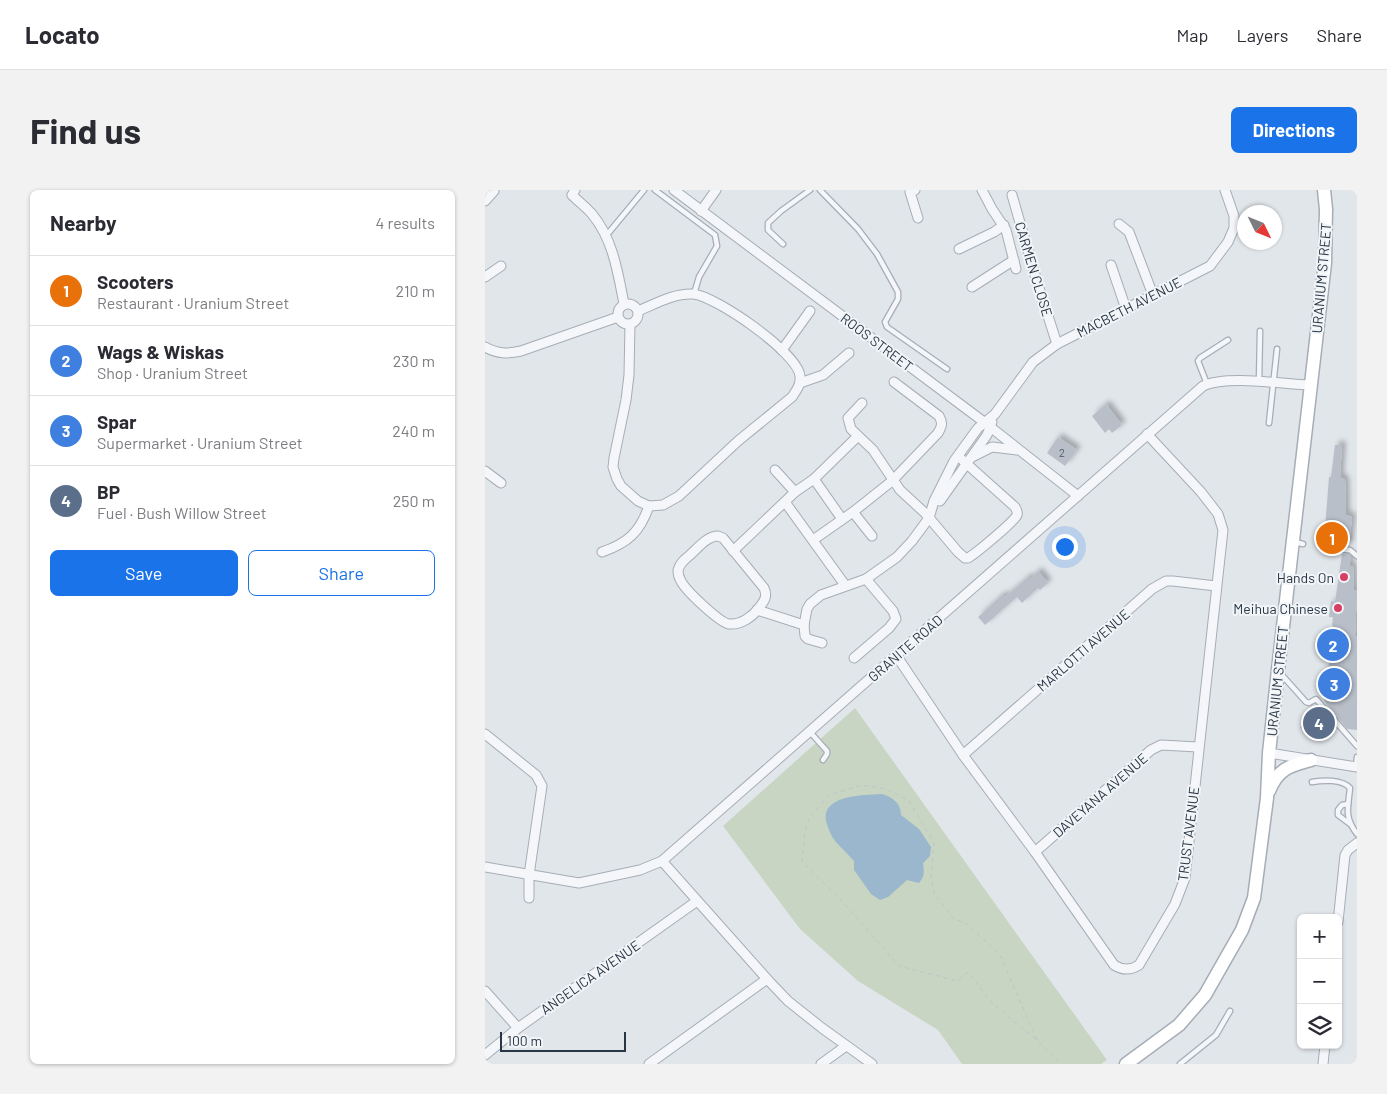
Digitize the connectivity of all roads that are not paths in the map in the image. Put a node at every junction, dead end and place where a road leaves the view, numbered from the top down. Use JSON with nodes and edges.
{"nodes":[{"id":1,"x":575,"y":190,"type":"edge"},
{"id":2,"x":644,"y":190,"type":"edge"},
{"id":3,"x":655,"y":190,"type":"edge"},
{"id":4,"x":674,"y":190,"type":"edge"},
{"id":5,"x":716,"y":190,"type":"edge"},
{"id":6,"x":810,"y":190,"type":"edge"},
{"id":7,"x":820,"y":190,"type":"edge"},
{"id":8,"x":915,"y":190,"type":"edge"},
{"id":9,"x":982,"y":190,"type":"edge"},
{"id":10,"x":1225,"y":190,"type":"edge"},
{"id":11,"x":1324,"y":190,"type":"edge"},
{"id":12,"x":494,"y":192,"type":"dead end"},
{"id":13,"x":1012,"y":195,"type":"dead end"},
{"id":14,"x":485,"y":201,"type":"edge"},
{"id":15,"x":701,"y":211,"type":"junction"},
{"id":16,"x":918,"y":218,"type":"dead end"},
{"id":17,"x":1119,"y":224,"type":"dead end"},
{"id":18,"x":1004,"y":225,"type":"junction"},
{"id":19,"x":606,"y":236,"type":"junction"},
{"id":20,"x":783,"y":244,"type":"dead end"},
{"id":21,"x":959,"y":249,"type":"dead end"},
{"id":22,"x":1014,"y":260,"type":"junction"},
{"id":23,"x":1111,"y":265,"type":"dead end"},
{"id":24,"x":501,"y":266,"type":"dead end"},
{"id":25,"x":1016,"y":269,"type":"dead end"},
{"id":26,"x":485,"y":276,"type":"edge"},
{"id":27,"x":972,"y":287,"type":"dead end"},
{"id":28,"x":694,"y":294,"type":"junction"},
{"id":29,"x":1153,"y":296,"type":"junction"},
{"id":30,"x":624,"y":304,"type":"junction"},
{"id":31,"x":1126,"y":309,"type":"junction"},
{"id":32,"x":638,"y":311,"type":"junction"},
{"id":33,"x":810,"y":311,"type":"dead end"},
{"id":34,"x":618,"y":317,"type":"junction"},
{"id":35,"x":630,"y":324,"type":"junction"},
{"id":36,"x":1261,"y":331,"type":"dead end"},
{"id":37,"x":1228,"y":340,"type":"dead end"},
{"id":38,"x":1057,"y":344,"type":"junction"},
{"id":39,"x":485,"y":347,"type":"edge"},
{"id":40,"x":1277,"y":349,"type":"dead end"},
{"id":41,"x":782,"y":350,"type":"junction"},
{"id":42,"x":849,"y":353,"type":"dead end"},
{"id":43,"x":947,"y":369,"type":"dead end"},
{"id":44,"x":894,"y":382,"type":"dead end"},
{"id":45,"x":1259,"y":382,"type":"junction"},
{"id":46,"x":1273,"y":383,"type":"junction"},
{"id":47,"x":800,"y":384,"type":"junction"},
{"id":48,"x":1207,"y":384,"type":"junction"},
{"id":49,"x":1310,"y":385,"type":"junction"},
{"id":50,"x":862,"y":403,"type":"dead end"},
{"id":51,"x":1269,"y":423,"type":"dead end"},
{"id":52,"x":987,"y":425,"type":"junction"},
{"id":53,"x":1147,"y":434,"type":"junction"},
{"id":54,"x":858,"y":436,"type":"junction"},
{"id":55,"x":1019,"y":451,"type":"junction"},
{"id":56,"x":958,"y":456,"type":"junction"},
{"id":57,"x":969,"y":461,"type":"junction"},
{"id":58,"x":775,"y":470,"type":"dead end"},
{"id":59,"x":485,"y":471,"type":"edge"},
{"id":60,"x":814,"y":479,"type":"junction"},
{"id":61,"x":892,"y":481,"type":"junction"},
{"id":62,"x":501,"y":483,"type":"dead end"},
{"id":63,"x":795,"y":492,"type":"junction"},
{"id":64,"x":1078,"y":496,"type":"junction"},
{"id":65,"x":785,"y":502,"type":"junction"},
{"id":66,"x":649,"y":506,"type":"junction"},
{"id":67,"x":932,"y":508,"type":"junction"},
{"id":68,"x":853,"y":512,"type":"junction"},
{"id":69,"x":929,"y":518,"type":"junction"},
{"id":70,"x":842,"y":519,"type":"junction"},
{"id":71,"x":872,"y":536,"type":"dead end"},
{"id":72,"x":813,"y":540,"type":"junction"},
{"id":73,"x":1330,"y":549,"type":"dead end"},
{"id":74,"x":733,"y":551,"type":"junction"},
{"id":75,"x":602,"y":552,"type":"dead end"},
{"id":76,"x":1357,"y":556,"type":"edge"},
{"id":77,"x":866,"y":579,"type":"junction"},
{"id":78,"x":845,"y":585,"type":"junction"},
{"id":79,"x":1216,"y":586,"type":"junction"},
{"id":80,"x":757,"y":610,"type":"junction"},
{"id":81,"x":803,"y":625,"type":"junction"},
{"id":82,"x":822,"y":643,"type":"dead end"},
{"id":83,"x":896,"y":655,"type":"junction"},
{"id":84,"x":854,"y":658,"type":"dead end"},
{"id":85,"x":1278,"y":670,"type":"junction"},
{"id":86,"x":810,"y":732,"type":"junction"},
{"id":87,"x":485,"y":734,"type":"edge"},
{"id":88,"x":1357,"y":746,"type":"edge"},
{"id":89,"x":1198,"y":747,"type":"junction"},
{"id":90,"x":1269,"y":753,"type":"junction"},
{"id":91,"x":963,"y":755,"type":"junction"},
{"id":92,"x":1357,"y":757,"type":"edge"},
{"id":93,"x":823,"y":760,"type":"dead end"},
{"id":94,"x":1311,"y":760,"type":"junction"},
{"id":95,"x":1356,"y":767,"type":"edge"},
{"id":96,"x":1311,"y":782,"type":"dead end"},
{"id":97,"x":1267,"y":798,"type":"junction"},
{"id":98,"x":1348,"y":804,"type":"junction"},
{"id":99,"x":1350,"y":824,"type":"junction"},
{"id":100,"x":1357,"y":834,"type":"edge"},
{"id":101,"x":1357,"y":843,"type":"edge"},
{"id":102,"x":1035,"y":852,"type":"junction"},
{"id":103,"x":662,"y":861,"type":"junction"},
{"id":104,"x":485,"y":867,"type":"edge"},
{"id":105,"x":529,"y":875,"type":"junction"},
{"id":106,"x":529,"y":898,"type":"dead end"},
{"id":107,"x":697,"y":901,"type":"junction"},
{"id":108,"x":1339,"y":914,"type":"edge"},
{"id":109,"x":767,"y":979,"type":"junction"},
{"id":110,"x":485,"y":991,"type":"edge"},
{"id":111,"x":1230,"y":1011,"type":"dead end"},
{"id":112,"x":518,"y":1028,"type":"junction"},
{"id":113,"x":846,"y":1046,"type":"junction"},
{"id":114,"x":1325,"y":1049,"type":"edge"},
{"id":115,"x":485,"y":1055,"type":"edge"},
{"id":116,"x":1131,"y":1063,"type":"edge"},
{"id":117,"x":649,"y":1064,"type":"edge"},
{"id":118,"x":821,"y":1064,"type":"edge"},
{"id":119,"x":871,"y":1064,"type":"edge"},
{"id":120,"x":1180,"y":1064,"type":"edge"},
{"id":121,"x":1323,"y":1064,"type":"edge"}],
"edges":[{"from":1,"to":19,"type":"street"},
{"from":2,"to":19,"type":"lane"},
{"from":3,"to":28,"type":"lane"},
{"from":4,"to":15,"type":"street","name":"ROOS STREET"},
{"from":5,"to":15,"type":"street"},
{"from":6,"to":20,"type":"lane"},
{"from":7,"to":43,"type":"lane"},
{"from":8,"to":16,"type":"street"},
{"from":9,"to":18,"type":"street"},
{"from":10,"to":29,"type":"street","name":"MACBETH AVENUE"},
{"from":11,"to":49,"type":"street","name":"URANIUM STREET"},
{"from":12,"to":14,"type":"street"},
{"from":13,"to":38,"type":"street","name":"CARMEN CLOSE"},
{"from":15,"to":52,"type":"street","name":"ROOS STREET"},
{"from":17,"to":29,"type":"street"},
{"from":18,"to":21,"type":"street"},
{"from":18,"to":22,"type":"street"},
{"from":19,"to":30,"type":"street"},
{"from":22,"to":25,"type":"street"},
{"from":22,"to":27,"type":"street"},
{"from":23,"to":31,"type":"street"},
{"from":24,"to":26,"type":"street"},
{"from":28,"to":32,"type":"street"},
{"from":28,"to":41,"type":"street"},
{"from":29,"to":31,"type":"street","name":"MACBETH AVENUE"},
{"from":30,"to":32,"type":"street"},
{"from":30,"to":34,"type":"street"},
{"from":31,"to":38,"type":"street","name":"MACBETH AVENUE"},
{"from":32,"to":35,"type":"street"},
{"from":33,"to":41,"type":"street"},
{"from":34,"to":35,"type":"street"},
{"from":34,"to":39,"type":"street"},
{"from":35,"to":66,"type":"street"},
{"from":36,"to":45,"type":"lane"},
{"from":37,"to":48,"type":"lane"},
{"from":38,"to":52,"type":"street","name":"MACBETH AVENUE"},
{"from":40,"to":46,"type":"lane"},
{"from":41,"to":47,"type":"street"},
{"from":42,"to":47,"type":"street"},
{"from":44,"to":61,"type":"street"},
{"from":45,"to":46,"type":"street","name":"GRANITE ROAD"},
{"from":45,"to":48,"type":"street","name":"GRANITE ROAD"},
{"from":46,"to":49,"type":"street","name":"GRANITE ROAD"},
{"from":46,"to":51,"type":"lane"},
{"from":47,"to":66,"type":"street"},
{"from":48,"to":53,"type":"street","name":"GRANITE ROAD"},
{"from":49,"to":85,"type":"street","name":"URANIUM STREET"},
{"from":50,"to":54,"type":"street"},
{"from":52,"to":55,"type":"street","name":"ROOS STREET"},
{"from":52,"to":56,"type":"street"},
{"from":52,"to":57,"type":"street"},
{"from":53,"to":64,"type":"street","name":"GRANITE ROAD"},
{"from":53,"to":79,"type":"street","name":"TRUST AVENUE"},
{"from":54,"to":60,"type":"street"},
{"from":54,"to":61,"type":"street"},
{"from":55,"to":57,"type":"street"},
{"from":55,"to":64,"type":"street","name":"ROOS STREET"},
{"from":56,"to":57,"type":"street"},
{"from":56,"to":67,"type":"street"},
{"from":57,"to":67,"type":"street"},
{"from":57,"to":69,"type":"street"},
{"from":58,"to":63,"type":"street"},
{"from":59,"to":62,"type":"street"},
{"from":60,"to":63,"type":"street"},
{"from":60,"to":70,"type":"street"},
{"from":61,"to":68,"type":"street"},
{"from":61,"to":69,"type":"street"},
{"from":63,"to":65,"type":"street"},
{"from":64,"to":83,"type":"street","name":"GRANITE ROAD"},
{"from":65,"to":72,"type":"street"},
{"from":65,"to":74,"type":"street"},
{"from":66,"to":75,"type":"street"},
{"from":67,"to":69,"type":"street"},
{"from":68,"to":70,"type":"street"},
{"from":68,"to":71,"type":"street"},
{"from":69,"to":77,"type":"street"},
{"from":70,"to":72,"type":"street"},
{"from":72,"to":78,"type":"street"},
{"from":73,"to":76,"type":"lane"},
{"from":74,"to":80,"type":"street"},
{"from":74,"to":80,"type":"street"},
{"from":77,"to":78,"type":"street"},
{"from":77,"to":84,"type":"street"},
{"from":78,"to":81,"type":"street"},
{"from":79,"to":89,"type":"street","name":"TRUST AVENUE"},
{"from":79,"to":91,"type":"street","name":"MARLOTTI AVENUE"},
{"from":80,"to":81,"type":"street"},
{"from":81,"to":82,"type":"street"},
{"from":83,"to":86,"type":"street","name":"GRANITE ROAD"},
{"from":83,"to":91,"type":"street","name":"TRUST AVENUE"},
{"from":85,"to":88,"type":"lane"},
{"from":85,"to":90,"type":"street","name":"URANIUM STREET"},
{"from":86,"to":93,"type":"lane"},
{"from":86,"to":103,"type":"street","name":"GRANITE ROAD"},
{"from":87,"to":105,"type":"street"},
{"from":89,"to":102,"type":"street","name":"DAVEYANA AVENUE"},
{"from":89,"to":102,"type":"street","name":"TRUST AVENUE"},
{"from":90,"to":94,"type":"street"},
{"from":90,"to":97,"type":"street","name":"URANIUM STREET"},
{"from":91,"to":102,"type":"street","name":"TRUST AVENUE"},
{"from":92,"to":95,"type":"lane"},
{"from":94,"to":95,"type":"street"},
{"from":94,"to":97,"type":"street"},
{"from":96,"to":98,"type":"lane"},
{"from":97,"to":116,"type":"street","name":"URANIUM STREET"},
{"from":98,"to":99,"type":"lane"},
{"from":98,"to":99,"type":"lane"},
{"from":99,"to":100,"type":"lane"},
{"from":101,"to":108,"type":"street"},
{"from":103,"to":105,"type":"street","name":"GRANITE ROAD"},
{"from":103,"to":107,"type":"street"},
{"from":104,"to":105,"type":"street","name":"GRANITE ROAD"},
{"from":105,"to":106,"type":"street"},
{"from":107,"to":109,"type":"street"},
{"from":107,"to":112,"type":"street","name":"ANGELICA AVENUE"},
{"from":109,"to":113,"type":"street"},
{"from":109,"to":117,"type":"street"},
{"from":110,"to":112,"type":"street"},
{"from":111,"to":120,"type":"lane"},
{"from":112,"to":115,"type":"street","name":"ANGELICA AVENUE"},
{"from":113,"to":118,"type":"street"},
{"from":113,"to":119,"type":"street"},
{"from":114,"to":121,"type":"street"}]}
